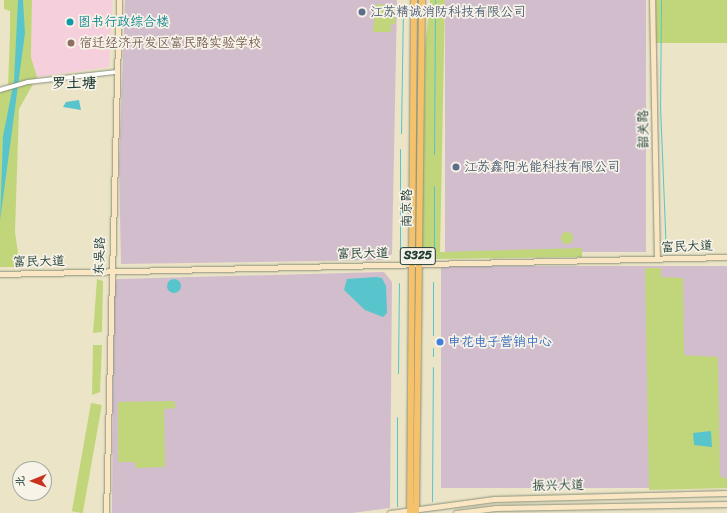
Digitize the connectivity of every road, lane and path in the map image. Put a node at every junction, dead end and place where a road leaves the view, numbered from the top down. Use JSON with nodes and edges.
{"nodes":[{"id":1,"x":119,"y":0,"type":"edge"},
{"id":2,"x":414,"y":0,"type":"edge"},
{"id":3,"x":422,"y":0,"type":"edge"},
{"id":4,"x":652,"y":0,"type":"edge"},
{"id":5,"x":116,"y":72,"type":"junction"},
{"id":6,"x":0,"y":90,"type":"edge"},
{"id":7,"x":727,"y":256,"type":"edge"},
{"id":8,"x":657,"y":258,"type":"junction"},
{"id":9,"x":415,"y":264,"type":"junction"},
{"id":10,"x":110,"y":272,"type":"junction"},
{"id":11,"x":0,"y":274,"type":"edge"},
{"id":12,"x":727,"y":494,"type":"edge"},
{"id":13,"x":727,"y":504,"type":"edge"},
{"id":14,"x":416,"y":511,"type":"edge"},
{"id":15,"x":410,"y":512,"type":"edge"},
{"id":16,"x":106,"y":513,"type":"edge"},
{"id":17,"x":390,"y":513,"type":"edge"},
{"id":18,"x":456,"y":513,"type":"edge"}],
"edges":[{"from":1,"to":5,"type":"street","name":"东吴路"},
{"from":2,"to":9,"type":"main road","name":"南京路","number":"S325"},
{"from":3,"to":9,"type":"main road","name":"南京路","number":"S325"},
{"from":4,"to":8,"type":"street","name":"韶关路"},
{"from":5,"to":6,"type":"street"},
{"from":5,"to":10,"type":"street","name":"东吴路"},
{"from":7,"to":8,"type":"street","name":"富民大道"},
{"from":8,"to":9,"type":"street","name":"富民大道"},
{"from":9,"to":10,"type":"street","name":"富民大道"},
{"from":9,"to":14,"type":"main road","name":"南京路","number":"S325"},
{"from":9,"to":15,"type":"main road","name":"南京路","number":"S325"},
{"from":10,"to":11,"type":"street","name":"富民大道"},
{"from":10,"to":16,"type":"street","name":"东吴路"},
{"from":12,"to":14,"type":"street","name":"振兴大道"},
{"from":13,"to":18,"type":"street","name":"振兴大道"},
{"from":14,"to":15,"type":"street","name":"振兴大道"},
{"from":15,"to":17,"type":"street","name":"振兴大道"}]}
